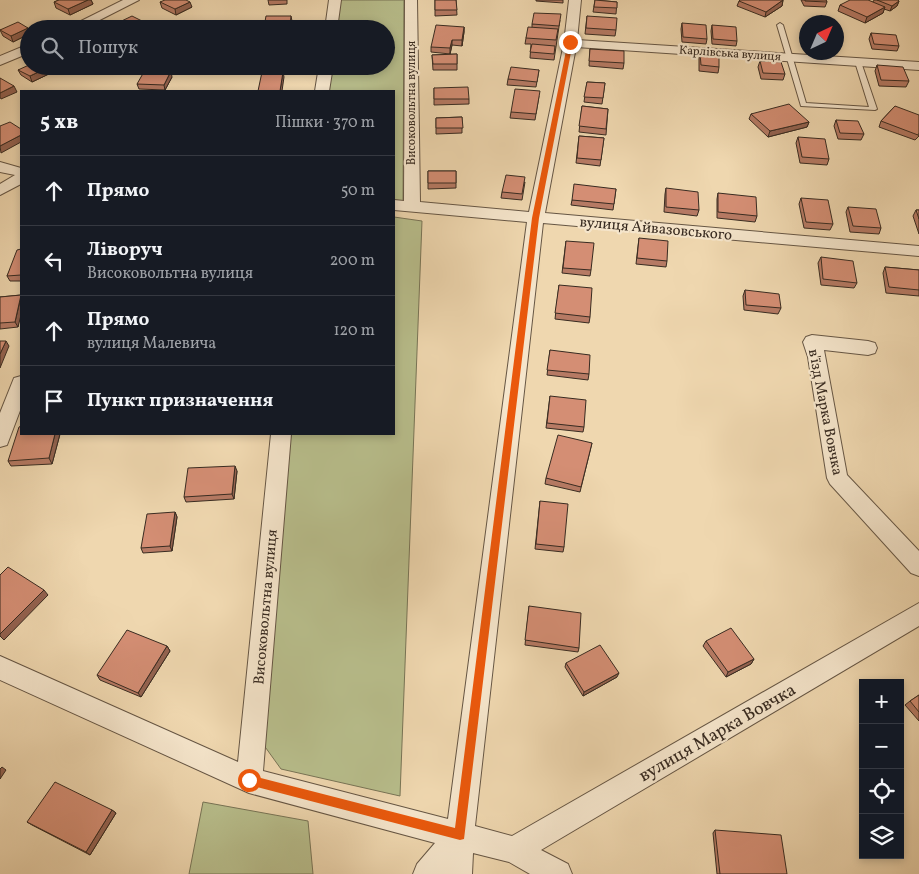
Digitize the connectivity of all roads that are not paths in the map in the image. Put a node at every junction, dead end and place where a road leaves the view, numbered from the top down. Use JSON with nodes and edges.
{"nodes":[{"id":1,"x":133,"y":0,"type":"edge"},
{"id":2,"x":335,"y":0,"type":"edge"},
{"id":3,"x":411,"y":0,"type":"edge"},
{"id":4,"x":575,"y":0,"type":"edge"},
{"id":5,"x":90,"y":20,"type":"edge"},
{"id":6,"x":332,"y":20,"type":"edge"},
{"id":7,"x":780,"y":25,"type":"dead end"},
{"id":8,"x":570,"y":42,"type":"junction"},
{"id":9,"x":20,"y":52,"type":"edge"},
{"id":10,"x":790,"y":57,"type":"junction"},
{"id":11,"x":0,"y":61,"type":"edge"},
{"id":12,"x":858,"y":62,"type":"junction"},
{"id":13,"x":919,"y":66,"type":"edge"},
{"id":14,"x":325,"y":75,"type":"edge"},
{"id":15,"x":322,"y":90,"type":"edge"},
{"id":16,"x":0,"y":167,"type":"edge"},
{"id":17,"x":20,"y":172,"type":"edge"},
{"id":18,"x":20,"y":179,"type":"edge"},
{"id":19,"x":0,"y":190,"type":"edge"},
{"id":20,"x":395,"y":204,"type":"edge"},
{"id":21,"x":412,"y":206,"type":"junction"},
{"id":22,"x":536,"y":218,"type":"junction"},
{"id":23,"x":919,"y":251,"type":"edge"},
{"id":24,"x":868,"y":348,"type":"dead end"},
{"id":25,"x":20,"y":386,"type":"edge"},
{"id":26,"x":281,"y":435,"type":"edge"},
{"id":27,"x":0,"y":439,"type":"edge"},
{"id":28,"x":919,"y":566,"type":"edge"},
{"id":29,"x":919,"y":614,"type":"edge"},
{"id":30,"x":0,"y":668,"type":"edge"},
{"id":31,"x":249,"y":780,"type":"junction"},
{"id":32,"x":460,"y":835,"type":"junction"},
{"id":33,"x":514,"y":850,"type":"junction"},
{"id":34,"x":426,"y":874,"type":"edge"},
{"id":35,"x":458,"y":874,"type":"edge"},
{"id":36,"x":558,"y":874,"type":"edge"}],
"edges":[{"from":1,"to":5,"type":"street"},
{"from":2,"to":6,"type":"street"},
{"from":3,"to":21,"type":"street","name":"Високовольтна вулиця"},
{"from":4,"to":8,"type":"street"},
{"from":7,"to":10,"type":"lane"},
{"from":8,"to":10,"type":"street","name":"Карлівська вулиця"},
{"from":8,"to":22,"type":"street"},
{"from":9,"to":11,"type":"street"},
{"from":10,"to":12,"type":"street","name":"Карлівська вулиця"},
{"from":10,"to":12,"type":"lane"},
{"from":12,"to":13,"type":"street","name":"Карлівська вулиця"},
{"from":14,"to":15,"type":"street"},
{"from":16,"to":17,"type":"street"},
{"from":18,"to":19,"type":"street"},
{"from":20,"to":21,"type":"street","name":"вулиця Айвазовського"},
{"from":21,"to":22,"type":"street","name":"вулиця Айвазовського"},
{"from":22,"to":23,"type":"street","name":"вулиця Айвазовського"},
{"from":22,"to":32,"type":"street"},
{"from":24,"to":28,"type":"street","name":"в'їзд Марка Вовчка"},
{"from":25,"to":27,"type":"street"},
{"from":26,"to":31,"type":"street","name":"Високовольтна вулиця"},
{"from":29,"to":33,"type":"street","name":"вулиця Марка Вовчка"},
{"from":30,"to":31,"type":"street"},
{"from":31,"to":32,"type":"street"},
{"from":32,"to":33,"type":"street"},
{"from":32,"to":34,"type":"street"},
{"from":32,"to":35,"type":"street"},
{"from":33,"to":36,"type":"street"}]}
